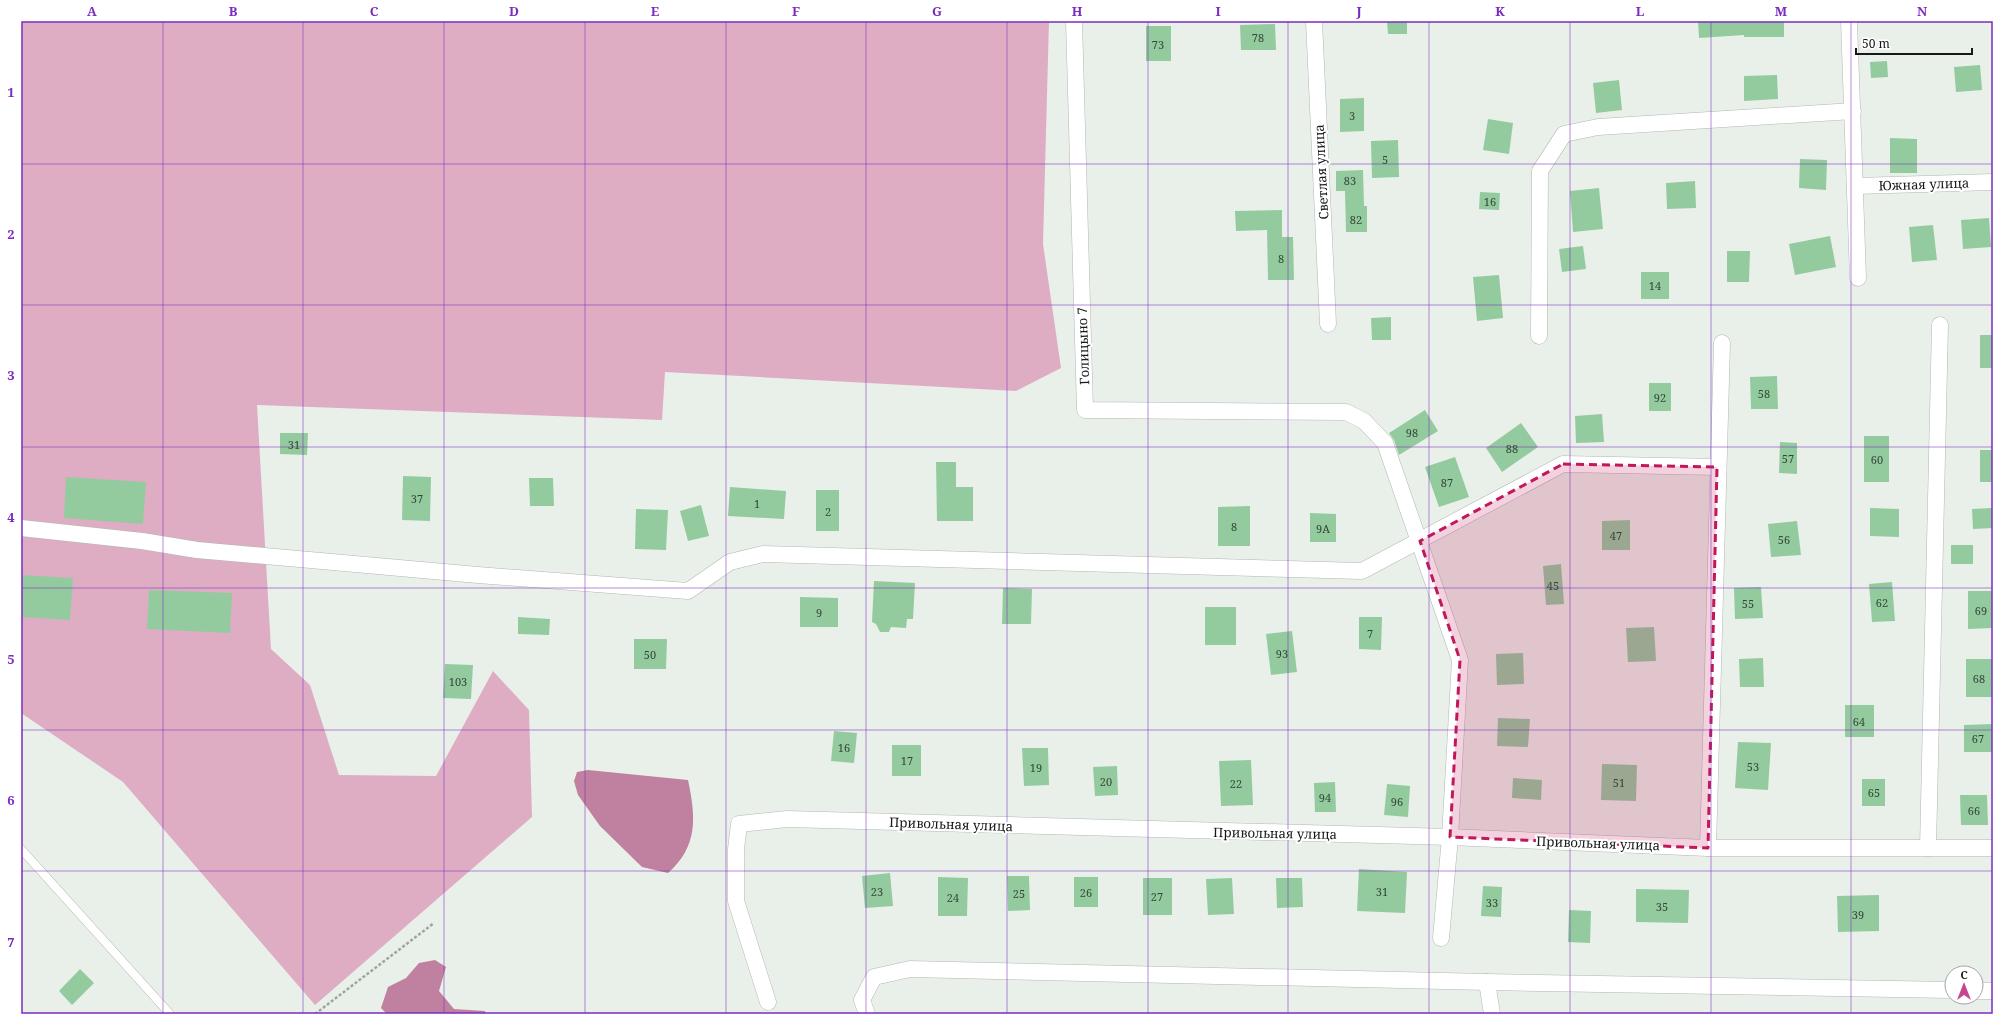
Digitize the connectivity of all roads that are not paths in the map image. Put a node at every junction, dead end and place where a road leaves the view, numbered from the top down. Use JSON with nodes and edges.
{"nodes":[{"id":1,"x":1074,"y":21,"type":"edge"},
{"id":2,"x":1314,"y":21,"type":"edge"},
{"id":3,"x":1849,"y":21,"type":"edge"},
{"id":4,"x":1853,"y":111,"type":"junction"},
{"id":5,"x":1993,"y":182,"type":"edge"},
{"id":6,"x":1855,"y":186,"type":"junction"},
{"id":7,"x":1858,"y":278,"type":"dead end"},
{"id":8,"x":1328,"y":324,"type":"dead end"},
{"id":9,"x":1940,"y":325,"type":"dead end"},
{"id":10,"x":1539,"y":336,"type":"dead end"},
{"id":11,"x":1722,"y":343,"type":"dead end"},
{"id":12,"x":1717,"y":467,"type":"junction"},
{"id":13,"x":21,"y":528,"type":"edge"},
{"id":14,"x":1420,"y":541,"type":"junction"},
{"id":15,"x":1450,"y":837,"type":"junction"},
{"id":16,"x":21,"y":848,"type":"edge"},
{"id":17,"x":1708,"y":848,"type":"junction"},
{"id":18,"x":1928,"y":848,"type":"junction"},
{"id":19,"x":1993,"y":848,"type":"edge"},
{"id":20,"x":1441,"y":938,"type":"dead end"},
{"id":21,"x":1487,"y":982,"type":"junction"},
{"id":22,"x":1944,"y":990,"type":"edge"},
{"id":23,"x":768,"y":1002,"type":"dead end"},
{"id":24,"x":170,"y":1014,"type":"edge"},
{"id":25,"x":867,"y":1014,"type":"edge"},
{"id":26,"x":1492,"y":1014,"type":"edge"}],
"edges":[{"from":1,"to":14,"type":"street","name":"Голицыно 7"},
{"from":2,"to":8,"type":"street","name":"Светлая улица"},
{"from":3,"to":4,"type":"street"},
{"from":4,"to":6,"type":"street"},
{"from":4,"to":10,"type":"street"},
{"from":5,"to":6,"type":"street","name":"Южная улица"},
{"from":6,"to":7,"type":"street"},
{"from":9,"to":18,"type":"street"},
{"from":11,"to":12,"type":"street"},
{"from":12,"to":14,"type":"street"},
{"from":12,"to":17,"type":"street"},
{"from":13,"to":14,"type":"street"},
{"from":14,"to":15,"type":"street"},
{"from":15,"to":17,"type":"street","name":"Привольная улица"},
{"from":15,"to":20,"type":"street"},
{"from":15,"to":23,"type":"street","name":"Привольная улица"},
{"from":16,"to":24,"type":"lane"},
{"from":17,"to":18,"type":"street","name":"Привольная улица"},
{"from":18,"to":19,"type":"street","name":"Привольная улица"},
{"from":21,"to":22,"type":"street"},
{"from":21,"to":25,"type":"street"},
{"from":21,"to":26,"type":"street"}]}
